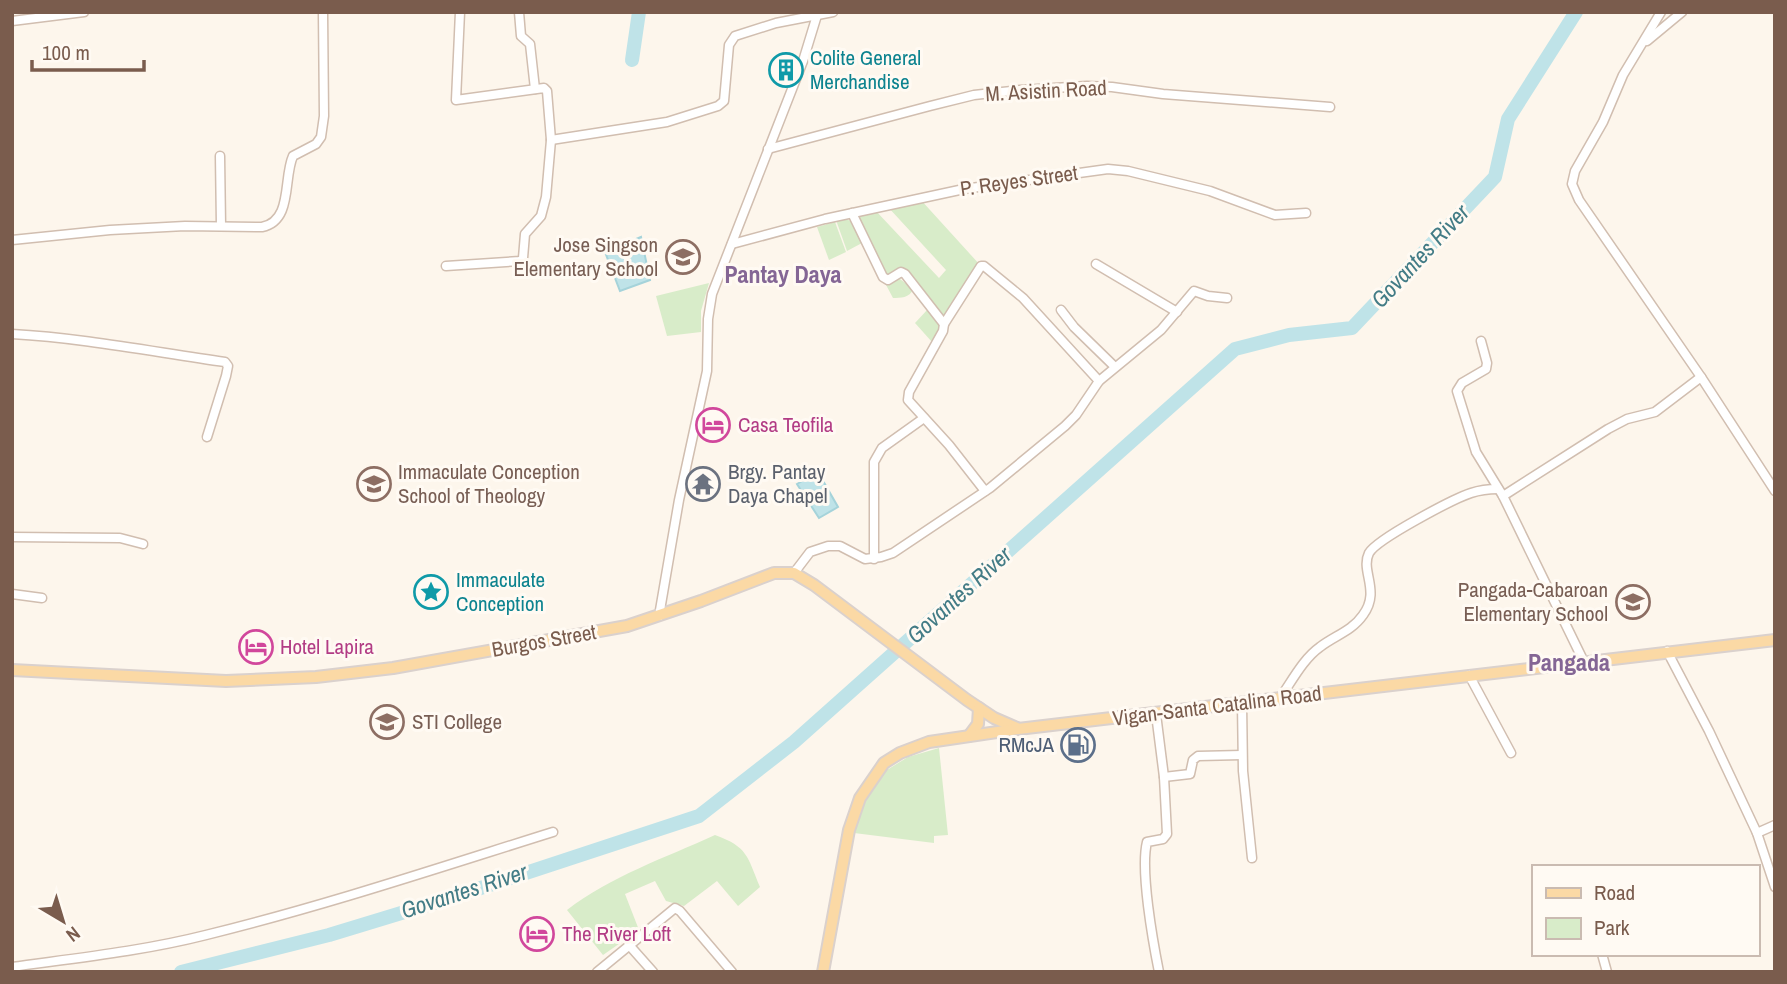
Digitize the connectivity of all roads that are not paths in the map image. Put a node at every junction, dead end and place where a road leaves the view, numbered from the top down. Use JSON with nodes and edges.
{"nodes":[{"id":1,"x":84,"y":12,"type":"edge"},
{"id":2,"x":323,"y":12,"type":"edge"},
{"id":3,"x":460,"y":12,"type":"edge"},
{"id":4,"x":519,"y":12,"type":"edge"},
{"id":5,"x":833,"y":12,"type":"edge"},
{"id":6,"x":1661,"y":12,"type":"edge"},
{"id":7,"x":1682,"y":12,"type":"edge"},
{"id":8,"x":818,"y":14,"type":"edge"},
{"id":9,"x":12,"y":21,"type":"edge"},
{"id":10,"x":1642,"y":45,"type":"junction"},
{"id":11,"x":535,"y":89,"type":"junction"},
{"id":12,"x":1330,"y":107,"type":"dead end"},
{"id":13,"x":551,"y":140,"type":"junction"},
{"id":14,"x":768,"y":149,"type":"junction"},
{"id":15,"x":220,"y":156,"type":"dead end"},
{"id":16,"x":852,"y":213,"type":"junction"},
{"id":17,"x":1306,"y":213,"type":"dead end"},
{"id":18,"x":222,"y":226,"type":"junction"},
{"id":19,"x":12,"y":240,"type":"edge"},
{"id":20,"x":732,"y":244,"type":"junction"},
{"id":21,"x":1096,"y":264,"type":"dead end"},
{"id":22,"x":446,"y":266,"type":"dead end"},
{"id":23,"x":1227,"y":298,"type":"dead end"},
{"id":24,"x":1061,"y":310,"type":"dead end"},
{"id":25,"x":1177,"y":312,"type":"junction"},
{"id":26,"x":944,"y":324,"type":"junction"},
{"id":27,"x":12,"y":334,"type":"edge"},
{"id":28,"x":1481,"y":341,"type":"dead end"},
{"id":29,"x":1115,"y":367,"type":"junction"},
{"id":30,"x":1701,"y":377,"type":"junction"},
{"id":31,"x":1099,"y":381,"type":"junction"},
{"id":32,"x":924,"y":418,"type":"junction"},
{"id":33,"x":207,"y":437,"type":"dead end"},
{"id":34,"x":1775,"y":474,"type":"edge"},
{"id":35,"x":1769,"y":483,"type":"junction"},
{"id":36,"x":985,"y":491,"type":"junction"},
{"id":37,"x":1775,"y":492,"type":"edge"},
{"id":38,"x":1500,"y":493,"type":"junction"},
{"id":39,"x":12,"y":537,"type":"edge"},
{"id":40,"x":143,"y":544,"type":"dead end"},
{"id":41,"x":874,"y":559,"type":"junction"},
{"id":42,"x":794,"y":573,"type":"junction"},
{"id":43,"x":12,"y":594,"type":"edge"},
{"id":44,"x":42,"y":598,"type":"dead end"},
{"id":45,"x":659,"y":616,"type":"junction"},
{"id":46,"x":1775,"y":640,"type":"edge"},
{"id":47,"x":1667,"y":652,"type":"junction"},
{"id":48,"x":1584,"y":662,"type":"junction"},
{"id":49,"x":12,"y":670,"type":"edge"},
{"id":50,"x":1469,"y":675,"type":"junction"},
{"id":51,"x":1280,"y":698,"type":"junction"},
{"id":52,"x":1242,"y":703,"type":"junction"},
{"id":53,"x":979,"y":708,"type":"junction"},
{"id":54,"x":1156,"y":714,"type":"junction"},
{"id":55,"x":1018,"y":729,"type":"junction"},
{"id":56,"x":969,"y":736,"type":"junction"},
{"id":57,"x":1511,"y":753,"type":"dead end"},
{"id":58,"x":1242,"y":755,"type":"junction"},
{"id":59,"x":1164,"y":777,"type":"junction"},
{"id":60,"x":1775,"y":825,"type":"edge"},
{"id":61,"x":553,"y":832,"type":"dead end"},
{"id":62,"x":1757,"y":833,"type":"junction"},
{"id":63,"x":1252,"y":858,"type":"dead end"},
{"id":64,"x":1775,"y":887,"type":"edge"},
{"id":65,"x":629,"y":945,"type":"junction"},
{"id":66,"x":12,"y":967,"type":"edge"},
{"id":67,"x":597,"y":972,"type":"edge"},
{"id":68,"x":653,"y":972,"type":"edge"},
{"id":69,"x":732,"y":972,"type":"edge"},
{"id":70,"x":823,"y":972,"type":"edge"},
{"id":71,"x":1159,"y":972,"type":"edge"}],
"edges":[{"from":1,"to":9,"type":"street"},
{"from":2,"to":18,"type":"street"},
{"from":3,"to":11,"type":"street"},
{"from":4,"to":11,"type":"street"},
{"from":5,"to":8,"type":"street"},
{"from":6,"to":10,"type":"street"},
{"from":7,"to":10,"type":"street"},
{"from":8,"to":13,"type":"street"},
{"from":8,"to":14,"type":"street"},
{"from":10,"to":30,"type":"street"},
{"from":11,"to":13,"type":"street"},
{"from":12,"to":14,"type":"street","name":"M. Asistin Road"},
{"from":13,"to":22,"type":"street"},
{"from":14,"to":20,"type":"street"},
{"from":15,"to":18,"type":"street"},
{"from":16,"to":17,"type":"street","name":"P. Reyes Street"},
{"from":16,"to":20,"type":"street","name":"P. Reyes Street"},
{"from":16,"to":26,"type":"street"},
{"from":18,"to":19,"type":"street"},
{"from":20,"to":45,"type":"street"},
{"from":21,"to":25,"type":"street"},
{"from":23,"to":25,"type":"street"},
{"from":24,"to":29,"type":"street"},
{"from":25,"to":29,"type":"street"},
{"from":26,"to":31,"type":"street"},
{"from":26,"to":32,"type":"street"},
{"from":27,"to":33,"type":"street"},
{"from":28,"to":38,"type":"street"},
{"from":29,"to":31,"type":"street"},
{"from":30,"to":35,"type":"street"},
{"from":30,"to":38,"type":"street"},
{"from":31,"to":36,"type":"street"},
{"from":32,"to":36,"type":"street"},
{"from":32,"to":41,"type":"street"},
{"from":34,"to":35,"type":"street"},
{"from":35,"to":37,"type":"street"},
{"from":36,"to":41,"type":"street"},
{"from":38,"to":48,"type":"street"},
{"from":38,"to":51,"type":"street"},
{"from":39,"to":40,"type":"street"},
{"from":41,"to":42,"type":"street"},
{"from":42,"to":45,"type":"main road","name":"Burgos Street"},
{"from":42,"to":53,"type":"main road"},
{"from":43,"to":44,"type":"street"},
{"from":45,"to":49,"type":"main road","name":"Burgos Street"},
{"from":46,"to":47,"type":"main road","name":"Vigan-Santa Catalina Road"},
{"from":47,"to":48,"type":"main road","name":"Vigan-Santa Catalina Road"},
{"from":47,"to":62,"type":"street"},
{"from":48,"to":50,"type":"main road","name":"Vigan-Santa Catalina Road"},
{"from":50,"to":51,"type":"main road","name":"Vigan-Santa Catalina Road"},
{"from":50,"to":57,"type":"street"},
{"from":51,"to":52,"type":"main road","name":"Vigan-Santa Catalina Road"},
{"from":52,"to":54,"type":"main road","name":"Vigan-Santa Catalina Road"},
{"from":52,"to":58,"type":"street"},
{"from":53,"to":55,"type":"main road"},
{"from":53,"to":56,"type":"main road"},
{"from":54,"to":55,"type":"main road","name":"Vigan-Santa Catalina Road"},
{"from":54,"to":59,"type":"street"},
{"from":55,"to":56,"type":"main road","name":"Vigan-Santa Catalina Road"},
{"from":56,"to":70,"type":"main road","name":"Vigan-Santa Catalina Road"},
{"from":58,"to":59,"type":"street"},
{"from":58,"to":63,"type":"street"},
{"from":59,"to":71,"type":"street"},
{"from":60,"to":62,"type":"street"},
{"from":61,"to":66,"type":"street"},
{"from":62,"to":64,"type":"street"},
{"from":65,"to":67,"type":"street"},
{"from":65,"to":68,"type":"street"},
{"from":65,"to":69,"type":"street"}]}
